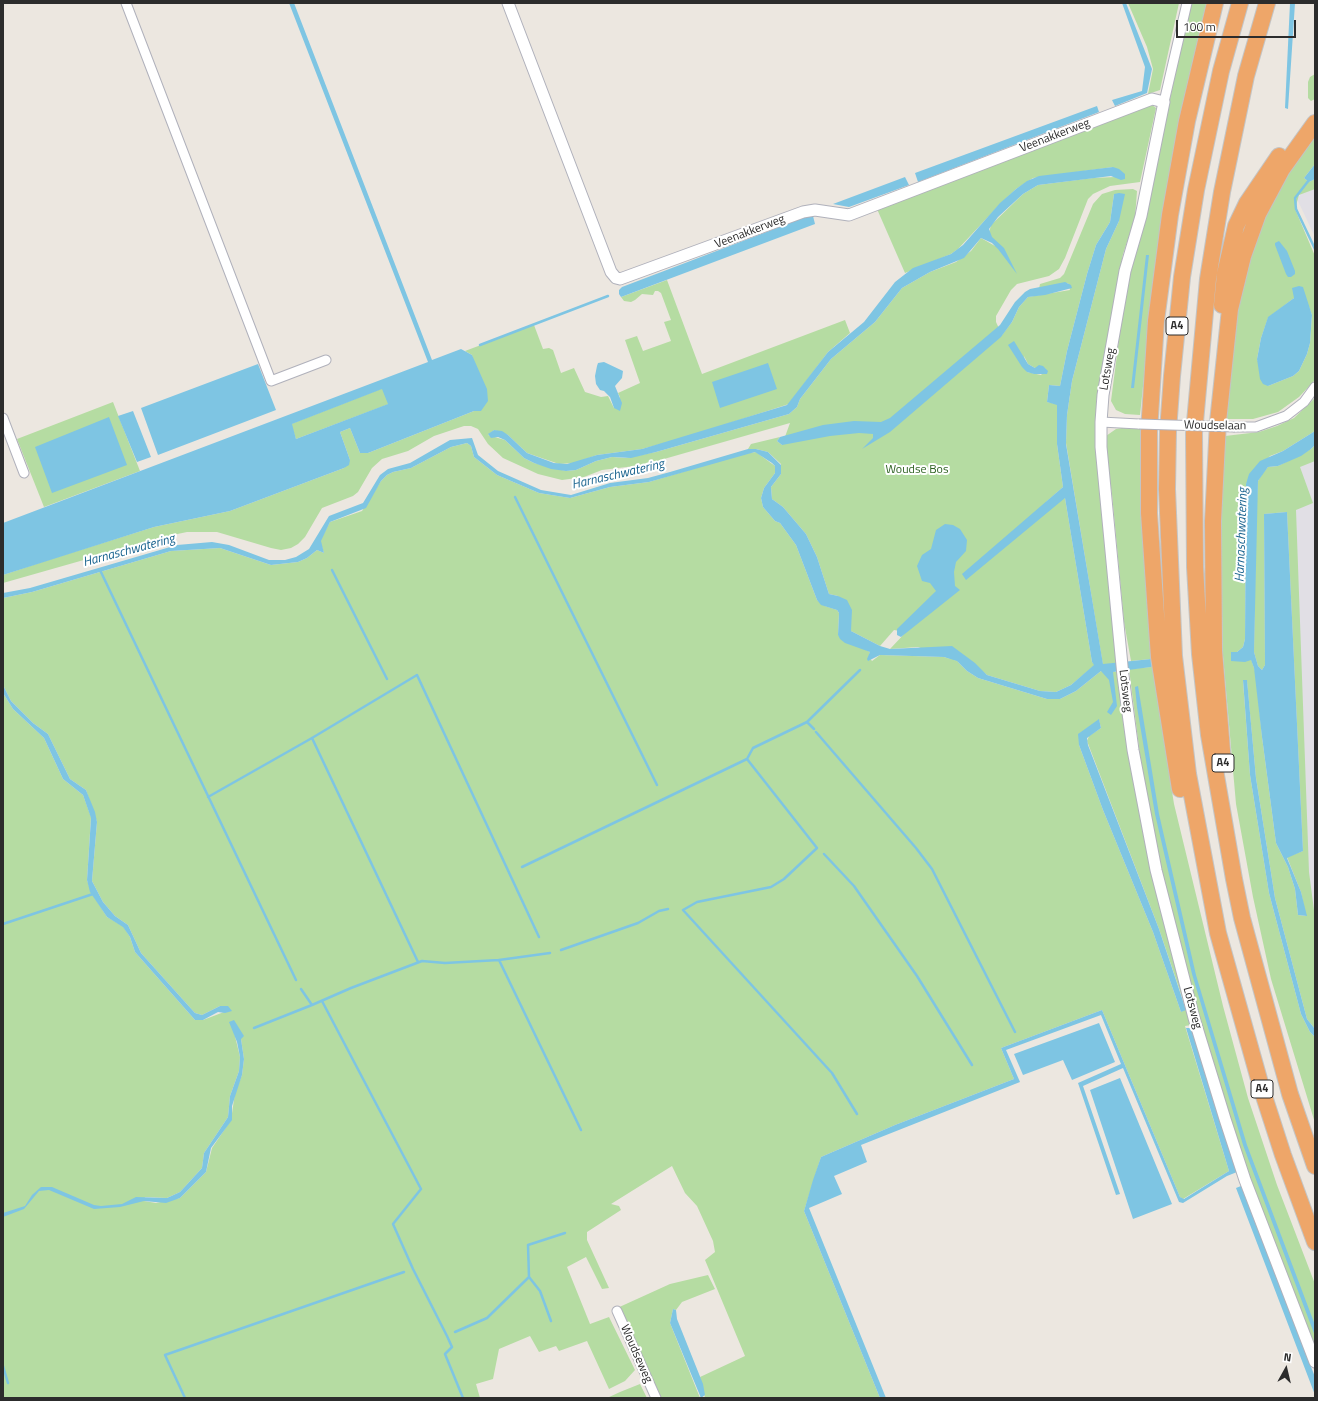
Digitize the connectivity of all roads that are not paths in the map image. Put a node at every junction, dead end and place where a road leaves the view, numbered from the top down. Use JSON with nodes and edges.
{"nodes":[{"id":1,"x":126,"y":3,"type":"edge"},
{"id":2,"x":508,"y":3,"type":"edge"},
{"id":3,"x":1187,"y":3,"type":"edge"},
{"id":4,"x":1215,"y":3,"type":"edge"},
{"id":5,"x":1221,"y":3,"type":"edge"},
{"id":6,"x":1240,"y":3,"type":"edge"},
{"id":7,"x":1267,"y":3,"type":"edge"},
{"id":8,"x":1199,"y":69,"type":"junction"},
{"id":9,"x":1164,"y":102,"type":"junction"},
{"id":10,"x":1310,"y":120,"type":"edge"},
{"id":11,"x":326,"y":360,"type":"dead end"},
{"id":12,"x":1315,"y":387,"type":"edge"},
{"id":13,"x":3,"y":418,"type":"edge"},
{"id":14,"x":1101,"y":422,"type":"junction"},
{"id":15,"x":24,"y":473,"type":"dead end"},
{"id":16,"x":1207,"y":658,"type":"junction"},
{"id":17,"x":1167,"y":662,"type":"junction"},
{"id":18,"x":1315,"y":1166,"type":"edge"},
{"id":19,"x":1315,"y":1242,"type":"edge"},
{"id":20,"x":617,"y":1311,"type":"dead end"},
{"id":21,"x":1315,"y":1362,"type":"edge"},
{"id":22,"x":656,"y":1398,"type":"edge"}],
"edges":[{"from":1,"to":11,"type":"street"},
{"from":2,"to":9,"type":"street","name":"Veenakkerweg"},
{"from":3,"to":9,"type":"street","name":"Lotsweg"},
{"from":4,"to":8,"type":"highway","number":"A4"},
{"from":5,"to":8,"type":"highway","number":"A4"},
{"from":6,"to":17,"type":"highway","number":"A4"},
{"from":7,"to":16,"type":"highway","number":"A4"},
{"from":8,"to":17,"type":"highway","number":"A4"},
{"from":9,"to":14,"type":"street","name":"Lotsweg"},
{"from":10,"to":16,"type":"highway","number":"A4"},
{"from":12,"to":14,"type":"street","name":"Woudselaan","bridge":true},
{"from":13,"to":15,"type":"street"},
{"from":14,"to":21,"type":"street","name":"Lotsweg"},
{"from":16,"to":18,"type":"highway","number":"A4"},
{"from":17,"to":19,"type":"highway","number":"A4"},
{"from":20,"to":22,"type":"street","name":"Woudseweg"}]}
